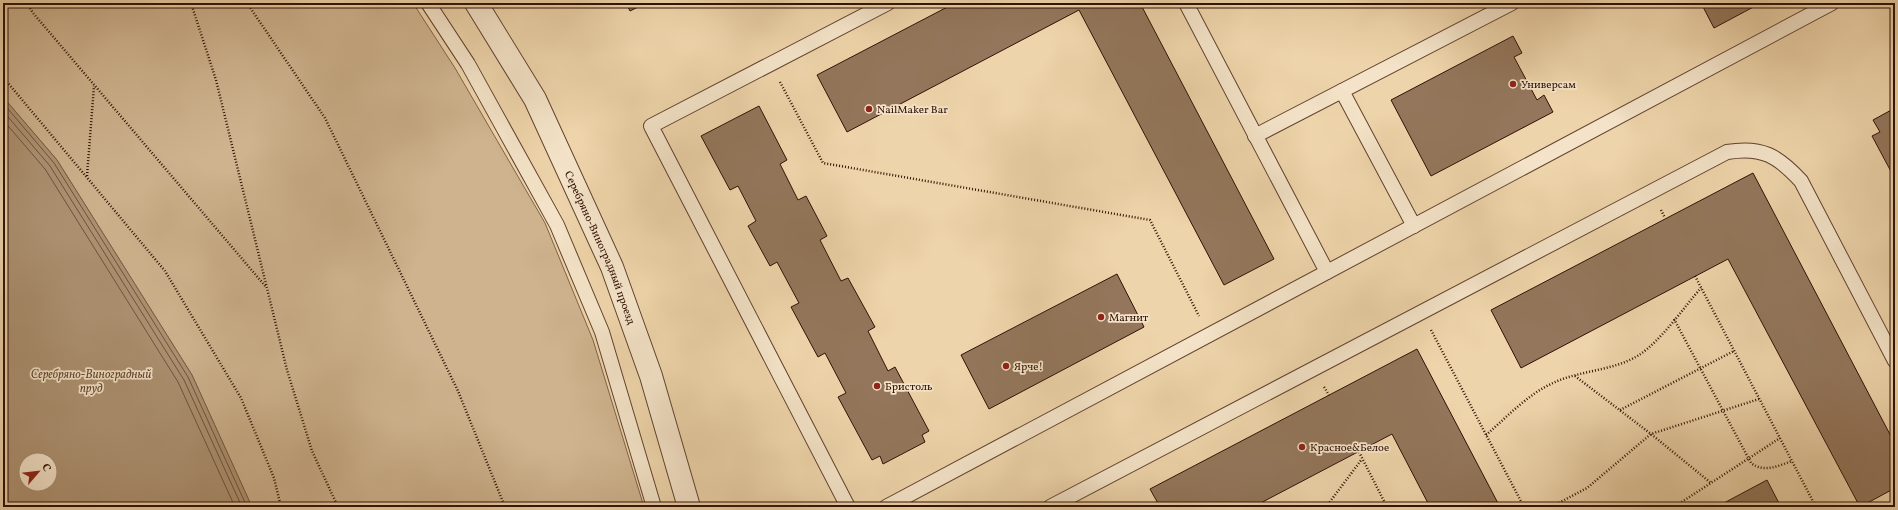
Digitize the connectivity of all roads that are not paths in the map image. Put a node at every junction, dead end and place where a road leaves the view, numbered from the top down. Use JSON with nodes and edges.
{"nodes":[{"id":1,"x":428,"y":3,"type":"edge"},
{"id":2,"x":476,"y":3,"type":"edge"},
{"id":3,"x":888,"y":3,"type":"edge"},
{"id":4,"x":1186,"y":3,"type":"edge"},
{"id":5,"x":1512,"y":3,"type":"edge"},
{"id":6,"x":1832,"y":3,"type":"edge"},
{"id":7,"x":1342,"y":91,"type":"junction"},
{"id":8,"x":1255,"y":136,"type":"junction"},
{"id":9,"x":1414,"y":226,"type":"junction"},
{"id":10,"x":1327,"y":272,"type":"junction"},
{"id":11,"x":1895,"y":361,"type":"edge"},
{"id":12,"x":654,"y":507,"type":"edge"},
{"id":13,"x":689,"y":507,"type":"edge"},
{"id":14,"x":848,"y":507,"type":"edge"},
{"id":15,"x":886,"y":507,"type":"edge"},
{"id":16,"x":1050,"y":507,"type":"edge"}],
"edges":[{"from":1,"to":12,"type":"lane"},
{"from":2,"to":13,"type":"street","name":"Серебряно-Виноградный проезд"},
{"from":3,"to":14,"type":"lane"},
{"from":4,"to":8,"type":"lane"},
{"from":5,"to":7,"type":"lane"},
{"from":6,"to":9,"type":"lane"},
{"from":7,"to":8,"type":"lane"},
{"from":7,"to":9,"type":"lane"},
{"from":8,"to":10,"type":"lane"},
{"from":9,"to":10,"type":"lane"},
{"from":10,"to":15,"type":"lane"},
{"from":11,"to":16,"type":"lane"}]}
